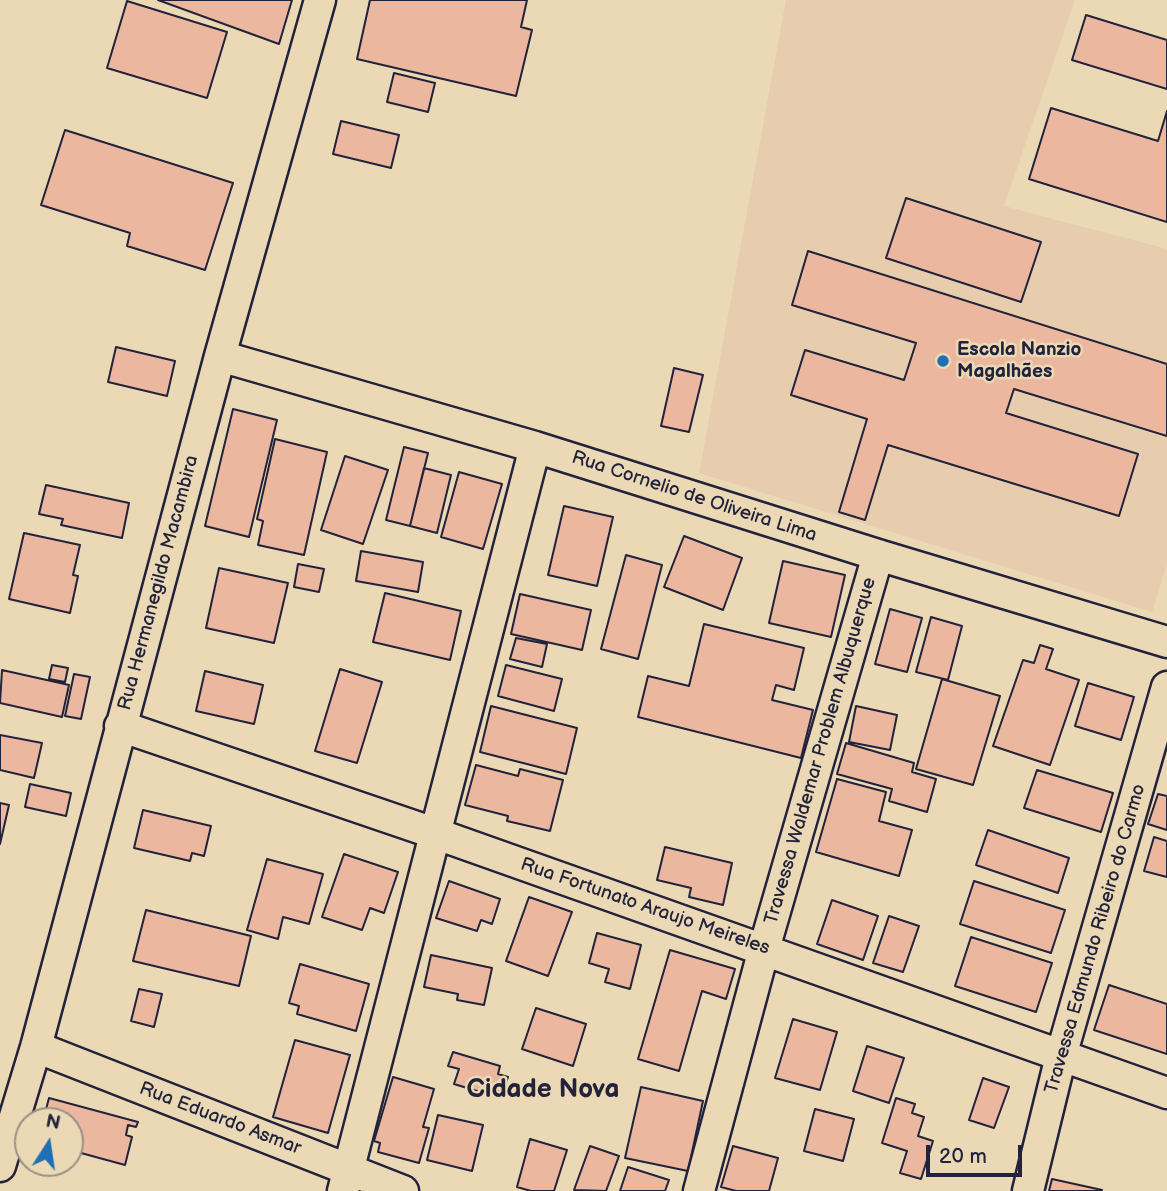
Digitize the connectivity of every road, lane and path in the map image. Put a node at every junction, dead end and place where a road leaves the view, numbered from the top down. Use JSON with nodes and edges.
{"nodes":[{"id":1,"x":320,"y":0,"type":"edge"},
{"id":2,"x":220,"y":356,"type":"junction"},
{"id":3,"x":535,"y":447,"type":"junction"},
{"id":4,"x":878,"y":555,"type":"junction"},
{"id":5,"x":1167,"y":642,"type":"edge"},
{"id":6,"x":1167,"y":687,"type":"edge"},
{"id":7,"x":120,"y":726,"type":"junction"},
{"id":8,"x":434,"y":833,"type":"junction"},
{"id":9,"x":764,"y":950,"type":"junction"},
{"id":10,"x":36,"y":1047,"type":"junction"},
{"id":11,"x":1061,"y":1056,"type":"junction"},
{"id":12,"x":1167,"y":1093,"type":"edge"},
{"id":13,"x":0,"y":1166,"type":"edge"},
{"id":14,"x":346,"y":1180,"type":"edge"},
{"id":15,"x":404,"y":1191,"type":"edge"},
{"id":16,"x":699,"y":1191,"type":"edge"},
{"id":17,"x":1028,"y":1191,"type":"edge"}],
"edges":[{"from":1,"to":2,"type":"street","name":"Rua Hermanegildo Macambira"},
{"from":2,"to":3,"type":"street","name":"Rua Cornelio de Oliveira Lima"},
{"from":2,"to":7,"type":"street","name":"Rua Hermanegildo Macambira"},
{"from":3,"to":4,"type":"street","name":"Rua Cornelio de Oliveira Lima"},
{"from":3,"to":8,"type":"street"},
{"from":4,"to":5,"type":"street","name":"Rua Cornelio de Oliveira Lima"},
{"from":4,"to":9,"type":"street","name":"Travessa Waldemar Problem Albuquerque"},
{"from":6,"to":11,"type":"street","name":"Travessa Edmundo Ribeiro do Carmo"},
{"from":7,"to":8,"type":"street","name":"Rua Fortunato Araujo Meireles"},
{"from":7,"to":10,"type":"street","name":"Rua Hermanegildo Macambira"},
{"from":8,"to":9,"type":"street","name":"Rua Fortunato Araujo Meireles"},
{"from":8,"to":14,"type":"street"},
{"from":9,"to":11,"type":"street","name":"Rua Fortunato Araujo Meireles"},
{"from":9,"to":16,"type":"street","name":"Travessa Waldemar Problem Albuquerque"},
{"from":10,"to":13,"type":"street","name":"Rua Hermanegildo Macambira"},
{"from":10,"to":14,"type":"street","name":"Rua Eduardo Asmar"},
{"from":11,"to":12,"type":"street","name":"Rua Fortunato Araujo Meireles"},
{"from":11,"to":17,"type":"street","name":"Travessa Edmundo Ribeiro do Carmo"},
{"from":14,"to":15,"type":"street","name":"Rua Eduardo Asmar"}]}
